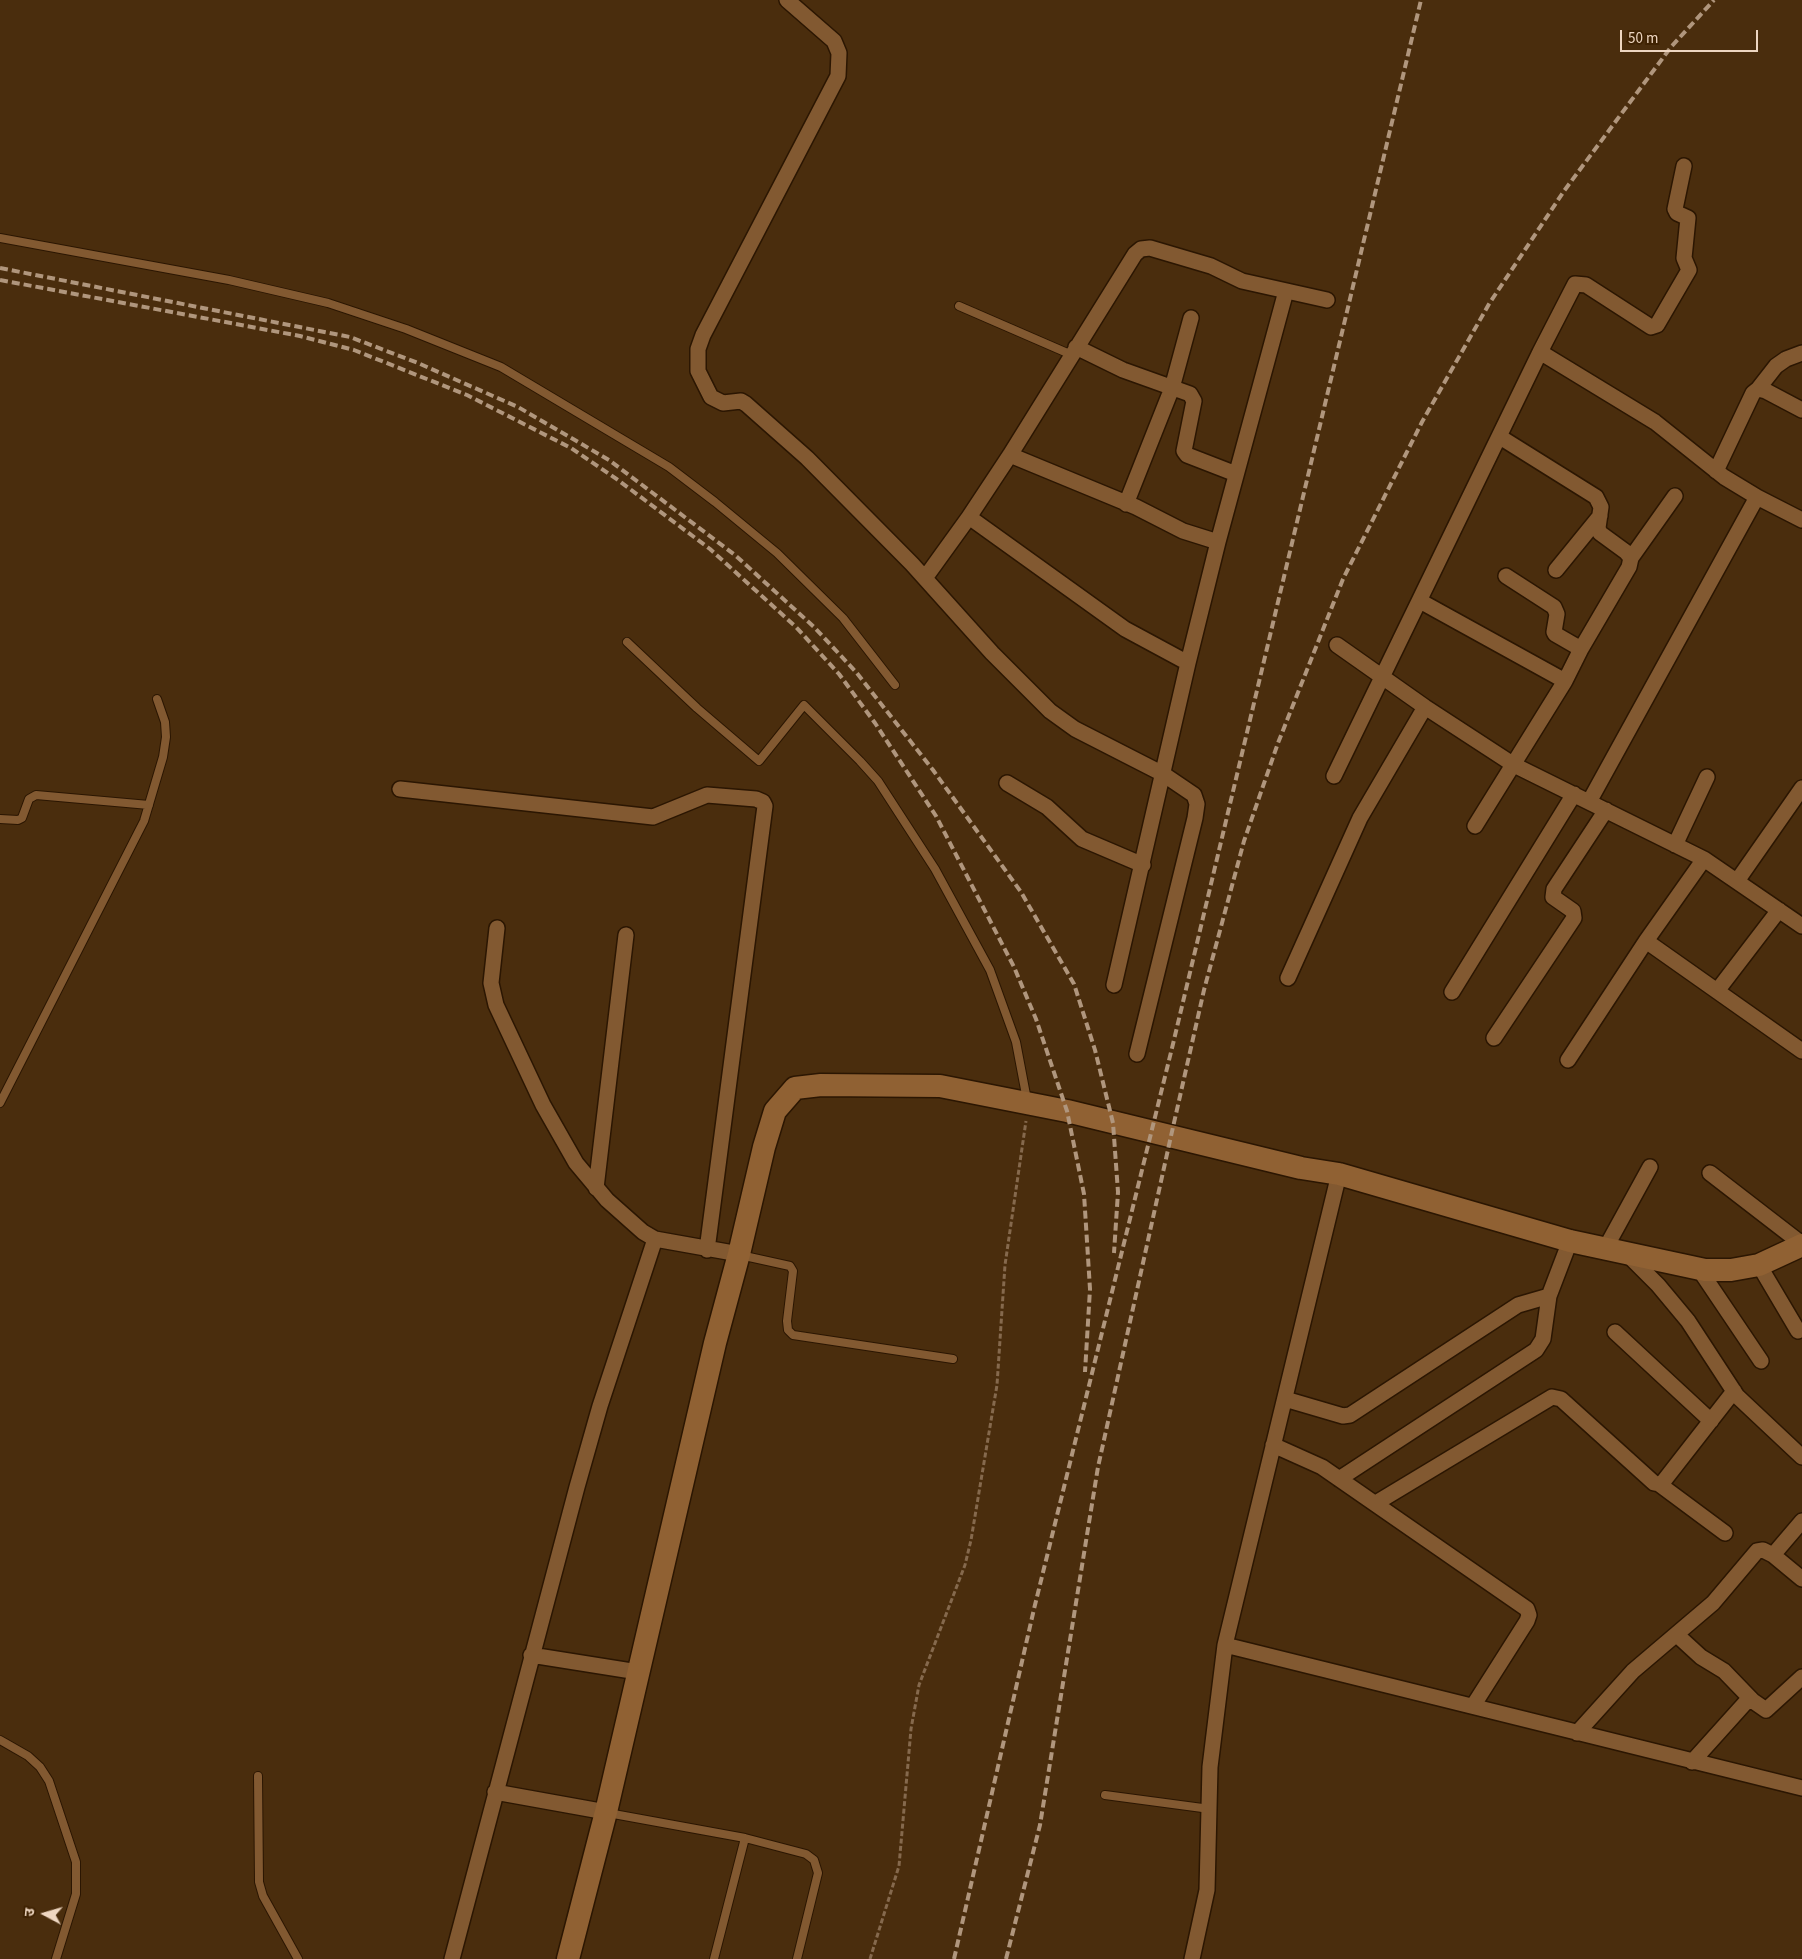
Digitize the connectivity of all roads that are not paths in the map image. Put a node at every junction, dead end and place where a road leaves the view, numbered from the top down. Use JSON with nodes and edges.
{"nodes":[{"id":1,"x":787,"y":0,"type":"edge"},
{"id":2,"x":1684,"y":166,"type":"dead end"},
{"id":3,"x":0,"y":238,"type":"edge"},
{"id":4,"x":1286,"y":291,"type":"junction"},
{"id":5,"x":1327,"y":300,"type":"dead end"},
{"id":6,"x":959,"y":306,"type":"dead end"},
{"id":7,"x":1191,"y":318,"type":"dead end"},
{"id":8,"x":1074,"y":351,"type":"junction"},
{"id":9,"x":1540,"y":352,"type":"junction"},
{"id":10,"x":1802,"y":353,"type":"edge"},
{"id":11,"x":1172,"y":388,"type":"junction"},
{"id":12,"x":1758,"y":390,"type":"junction"},
{"id":13,"x":1802,"y":410,"type":"edge"},
{"id":14,"x":1500,"y":437,"type":"junction"},
{"id":15,"x":1010,"y":455,"type":"junction"},
{"id":16,"x":1716,"y":471,"type":"junction"},
{"id":17,"x":1236,"y":474,"type":"junction"},
{"id":18,"x":1675,"y":496,"type":"dead end"},
{"id":19,"x":1757,"y":497,"type":"junction"},
{"id":20,"x":1126,"y":504,"type":"junction"},
{"id":21,"x":1600,"y":516,"type":"junction"},
{"id":22,"x":969,"y":517,"type":"junction"},
{"id":23,"x":1802,"y":520,"type":"edge"},
{"id":24,"x":1218,"y":542,"type":"junction"},
{"id":25,"x":1631,"y":558,"type":"junction"},
{"id":26,"x":1556,"y":570,"type":"dead end"},
{"id":27,"x":1506,"y":576,"type":"dead end"},
{"id":28,"x":925,"y":578,"type":"junction"},
{"id":29,"x":1420,"y":601,"type":"junction"},
{"id":30,"x":627,"y":642,"type":"dead end"},
{"id":31,"x":1337,"y":645,"type":"dead end"},
{"id":32,"x":1581,"y":649,"type":"junction"},
{"id":33,"x":1188,"y":663,"type":"junction"},
{"id":34,"x":1382,"y":678,"type":"junction"},
{"id":35,"x":1565,"y":681,"type":"junction"},
{"id":36,"x":895,"y":685,"type":"dead end"},
{"id":37,"x":157,"y":699,"type":"dead end"},
{"id":38,"x":1425,"y":707,"type":"junction"},
{"id":39,"x":1514,"y":765,"type":"junction"},
{"id":40,"x":1163,"y":774,"type":"junction"},
{"id":41,"x":1334,"y":776,"type":"dead end"},
{"id":42,"x":1707,"y":777,"type":"dead end"},
{"id":43,"x":1007,"y":783,"type":"dead end"},
{"id":44,"x":1802,"y":788,"type":"edge"},
{"id":45,"x":400,"y":789,"type":"dead end"},
{"id":46,"x":1574,"y":794,"type":"junction"},
{"id":47,"x":1589,"y":802,"type":"junction"},
{"id":48,"x":149,"y":805,"type":"junction"},
{"id":49,"x":1606,"y":810,"type":"junction"},
{"id":50,"x":0,"y":818,"type":"edge"},
{"id":51,"x":1474,"y":826,"type":"dead end"},
{"id":52,"x":1675,"y":845,"type":"junction"},
{"id":53,"x":1704,"y":860,"type":"junction"},
{"id":54,"x":1143,"y":865,"type":"junction"},
{"id":55,"x":1737,"y":881,"type":"junction"},
{"id":56,"x":1779,"y":910,"type":"junction"},
{"id":57,"x":1802,"y":926,"type":"edge"},
{"id":58,"x":497,"y":928,"type":"dead end"},
{"id":59,"x":626,"y":935,"type":"dead end"},
{"id":60,"x":1646,"y":941,"type":"junction"},
{"id":61,"x":1288,"y":978,"type":"dead end"},
{"id":62,"x":1114,"y":985,"type":"dead end"},
{"id":63,"x":1717,"y":991,"type":"junction"},
{"id":64,"x":1452,"y":992,"type":"dead end"},
{"id":65,"x":1494,"y":1038,"type":"dead end"},
{"id":66,"x":1802,"y":1051,"type":"edge"},
{"id":67,"x":1137,"y":1054,"type":"dead end"},
{"id":68,"x":1568,"y":1060,"type":"dead end"},
{"id":69,"x":0,"y":1102,"type":"edge"},
{"id":70,"x":1028,"y":1105,"type":"junction"},
{"id":71,"x":1650,"y":1167,"type":"dead end"},
{"id":72,"x":1710,"y":1173,"type":"dead end"},
{"id":73,"x":1339,"y":1174,"type":"junction"},
{"id":74,"x":596,"y":1188,"type":"junction"},
{"id":75,"x":655,"y":1239,"type":"junction"},
{"id":76,"x":1570,"y":1241,"type":"junction"},
{"id":77,"x":1802,"y":1245,"type":"edge"},
{"id":78,"x":707,"y":1250,"type":"junction"},
{"id":79,"x":1616,"y":1252,"type":"junction"},
{"id":80,"x":739,"y":1254,"type":"junction"},
{"id":81,"x":1759,"y":1265,"type":"junction"},
{"id":82,"x":1699,"y":1269,"type":"junction"},
{"id":83,"x":1549,"y":1296,"type":"junction"},
{"id":84,"x":1798,"y":1331,"type":"dead end"},
{"id":85,"x":1615,"y":1332,"type":"dead end"},
{"id":86,"x":953,"y":1359,"type":"dead end"},
{"id":87,"x":1761,"y":1361,"type":"dead end"},
{"id":88,"x":1734,"y":1391,"type":"junction"},
{"id":89,"x":1285,"y":1399,"type":"junction"},
{"id":90,"x":1711,"y":1421,"type":"junction"},
{"id":91,"x":1273,"y":1445,"type":"junction"},
{"id":92,"x":1802,"y":1458,"type":"edge"},
{"id":93,"x":1340,"y":1479,"type":"junction"},
{"id":94,"x":1659,"y":1484,"type":"junction"},
{"id":95,"x":1376,"y":1503,"type":"junction"},
{"id":96,"x":1802,"y":1521,"type":"edge"},
{"id":97,"x":1724,"y":1534,"type":"dead end"},
{"id":98,"x":1773,"y":1555,"type":"junction"},
{"id":99,"x":1802,"y":1579,"type":"edge"},
{"id":100,"x":1677,"y":1634,"type":"junction"},
{"id":101,"x":1225,"y":1645,"type":"junction"},
{"id":102,"x":531,"y":1655,"type":"junction"},
{"id":103,"x":638,"y":1672,"type":"junction"},
{"id":104,"x":1802,"y":1677,"type":"edge"},
{"id":105,"x":1752,"y":1701,"type":"junction"},
{"id":106,"x":1473,"y":1706,"type":"junction"},
{"id":107,"x":1577,"y":1733,"type":"junction"},
{"id":108,"x":0,"y":1740,"type":"edge"},
{"id":109,"x":1692,"y":1762,"type":"junction"},
{"id":110,"x":258,"y":1776,"type":"dead end"},
{"id":111,"x":1802,"y":1788,"type":"edge"},
{"id":112,"x":495,"y":1792,"type":"junction"},
{"id":113,"x":1105,"y":1795,"type":"dead end"},
{"id":114,"x":1210,"y":1809,"type":"junction"},
{"id":115,"x":606,"y":1812,"type":"junction"},
{"id":116,"x":745,"y":1838,"type":"junction"},
{"id":117,"x":56,"y":1959,"type":"edge"},
{"id":118,"x":298,"y":1959,"type":"edge"},
{"id":119,"x":452,"y":1959,"type":"edge"},
{"id":120,"x":568,"y":1959,"type":"edge"},
{"id":121,"x":714,"y":1959,"type":"edge"},
{"id":122,"x":797,"y":1959,"type":"edge"},
{"id":123,"x":1192,"y":1959,"type":"edge"}],
"edges":[{"from":1,"to":28,"type":"street"},
{"from":2,"to":9,"type":"street"},
{"from":3,"to":36,"type":"lane"},
{"from":4,"to":5,"type":"street"},
{"from":4,"to":8,"type":"street"},
{"from":4,"to":17,"type":"street"},
{"from":6,"to":8,"type":"lane"},
{"from":7,"to":11,"type":"street"},
{"from":8,"to":11,"type":"street"},
{"from":8,"to":15,"type":"street"},
{"from":9,"to":14,"type":"street"},
{"from":9,"to":16,"type":"street"},
{"from":10,"to":12,"type":"street"},
{"from":11,"to":17,"type":"street"},
{"from":11,"to":20,"type":"street"},
{"from":12,"to":13,"type":"street"},
{"from":12,"to":16,"type":"street"},
{"from":14,"to":21,"type":"street"},
{"from":14,"to":29,"type":"street"},
{"from":15,"to":20,"type":"street"},
{"from":15,"to":22,"type":"street"},
{"from":16,"to":19,"type":"street"},
{"from":17,"to":24,"type":"street"},
{"from":18,"to":25,"type":"street"},
{"from":19,"to":23,"type":"street"},
{"from":19,"to":47,"type":"street"},
{"from":20,"to":24,"type":"street"},
{"from":21,"to":25,"type":"street"},
{"from":21,"to":26,"type":"street"},
{"from":22,"to":28,"type":"street"},
{"from":22,"to":33,"type":"street"},
{"from":24,"to":33,"type":"street"},
{"from":25,"to":32,"type":"street"},
{"from":27,"to":32,"type":"street"},
{"from":28,"to":40,"type":"street"},
{"from":29,"to":34,"type":"street"},
{"from":29,"to":35,"type":"street"},
{"from":30,"to":70,"type":"lane"},
{"from":31,"to":34,"type":"street"},
{"from":32,"to":35,"type":"street"},
{"from":33,"to":40,"type":"street"},
{"from":34,"to":38,"type":"street"},
{"from":34,"to":41,"type":"street"},
{"from":35,"to":39,"type":"street"},
{"from":37,"to":48,"type":"lane"},
{"from":38,"to":39,"type":"street"},
{"from":38,"to":61,"type":"street"},
{"from":39,"to":46,"type":"street"},
{"from":39,"to":51,"type":"street"},
{"from":40,"to":54,"type":"street"},
{"from":40,"to":67,"type":"street"},
{"from":42,"to":52,"type":"street"},
{"from":43,"to":54,"type":"street"},
{"from":44,"to":55,"type":"street"},
{"from":45,"to":78,"type":"street"},
{"from":46,"to":47,"type":"street"},
{"from":46,"to":64,"type":"street"},
{"from":47,"to":49,"type":"street"},
{"from":48,"to":50,"type":"lane"},
{"from":48,"to":69,"type":"lane"},
{"from":49,"to":52,"type":"street"},
{"from":49,"to":65,"type":"street"},
{"from":52,"to":53,"type":"street"},
{"from":53,"to":55,"type":"street"},
{"from":53,"to":60,"type":"street"},
{"from":54,"to":62,"type":"street"},
{"from":55,"to":56,"type":"street"},
{"from":56,"to":57,"type":"street"},
{"from":56,"to":63,"type":"street"},
{"from":58,"to":74,"type":"street"},
{"from":59,"to":74,"type":"street"},
{"from":60,"to":63,"type":"street"},
{"from":60,"to":68,"type":"street"},
{"from":63,"to":66,"type":"street"},
{"from":70,"to":73,"type":"street"},
{"from":70,"to":80,"type":"street"},
{"from":71,"to":79,"type":"street"},
{"from":72,"to":77,"type":"street"},
{"from":73,"to":76,"type":"street"},
{"from":73,"to":89,"type":"street"},
{"from":74,"to":75,"type":"street"},
{"from":75,"to":78,"type":"street"},
{"from":75,"to":102,"type":"street"},
{"from":76,"to":79,"type":"street"},
{"from":76,"to":83,"type":"street"},
{"from":77,"to":81,"type":"street"},
{"from":78,"to":80,"type":"street"},
{"from":79,"to":82,"type":"street"},
{"from":79,"to":88,"type":"street"},
{"from":80,"to":86,"type":"lane"},
{"from":80,"to":103,"type":"street"},
{"from":81,"to":82,"type":"street"},
{"from":81,"to":84,"type":"street"},
{"from":82,"to":87,"type":"street"},
{"from":83,"to":89,"type":"street"},
{"from":83,"to":93,"type":"street"},
{"from":85,"to":90,"type":"street"},
{"from":88,"to":90,"type":"street"},
{"from":88,"to":92,"type":"street"},
{"from":89,"to":91,"type":"street"},
{"from":90,"to":94,"type":"street"},
{"from":91,"to":93,"type":"street"},
{"from":91,"to":101,"type":"street"},
{"from":93,"to":95,"type":"street"},
{"from":94,"to":95,"type":"street"},
{"from":94,"to":97,"type":"street"},
{"from":95,"to":106,"type":"street"},
{"from":96,"to":98,"type":"street"},
{"from":98,"to":99,"type":"street"},
{"from":98,"to":100,"type":"street"},
{"from":100,"to":105,"type":"street"},
{"from":100,"to":107,"type":"street"},
{"from":101,"to":106,"type":"street"},
{"from":101,"to":114,"type":"street"},
{"from":102,"to":103,"type":"street"},
{"from":102,"to":112,"type":"street"},
{"from":103,"to":115,"type":"street"},
{"from":104,"to":105,"type":"street"},
{"from":105,"to":109,"type":"street"},
{"from":106,"to":107,"type":"street"},
{"from":107,"to":109,"type":"street"},
{"from":108,"to":117,"type":"lane"},
{"from":109,"to":111,"type":"street"},
{"from":110,"to":118,"type":"lane"},
{"from":112,"to":115,"type":"street"},
{"from":112,"to":119,"type":"street"},
{"from":113,"to":114,"type":"lane"},
{"from":114,"to":123,"type":"street"},
{"from":115,"to":116,"type":"lane"},
{"from":115,"to":120,"type":"street"},
{"from":116,"to":121,"type":"lane"},
{"from":116,"to":122,"type":"lane"}]}
